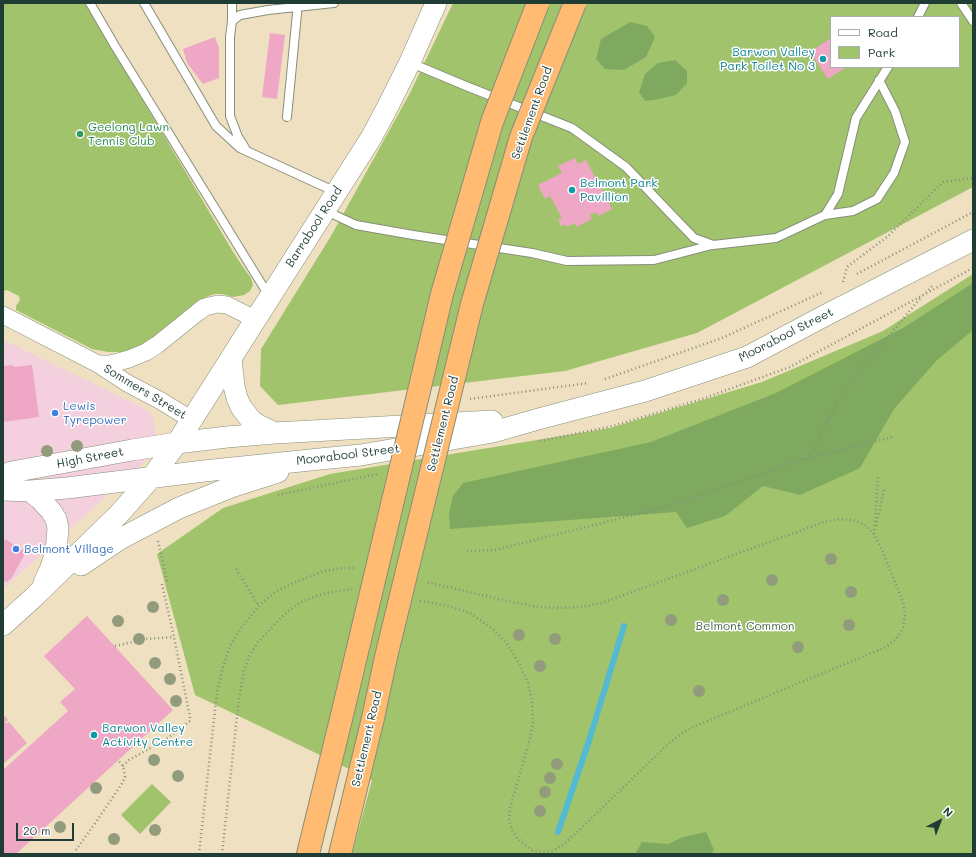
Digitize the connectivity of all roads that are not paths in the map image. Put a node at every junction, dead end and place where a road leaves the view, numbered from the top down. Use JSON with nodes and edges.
{"nodes":[{"id":1,"x":90,"y":3,"type":"edge"},
{"id":2,"x":144,"y":3,"type":"edge"},
{"id":3,"x":232,"y":3,"type":"edge"},
{"id":4,"x":334,"y":3,"type":"edge"},
{"id":5,"x":436,"y":3,"type":"edge"},
{"id":6,"x":538,"y":3,"type":"edge"},
{"id":7,"x":575,"y":3,"type":"edge"},
{"id":8,"x":925,"y":3,"type":"edge"},
{"id":9,"x":961,"y":3,"type":"edge"},
{"id":10,"x":298,"y":5,"type":"edge"},
{"id":11,"x":918,"y":16,"type":"edge"},
{"id":12,"x":232,"y":21,"type":"junction"},
{"id":13,"x":973,"y":21,"type":"edge"},
{"id":14,"x":410,"y":62,"type":"junction"},
{"id":15,"x":887,"y":68,"type":"edge"},
{"id":16,"x":879,"y":80,"type":"junction"},
{"id":17,"x":287,"y":117,"type":"dead end"},
{"id":18,"x":248,"y":152,"type":"junction"},
{"id":19,"x":336,"y":192,"type":"junction"},
{"id":20,"x":325,"y":210,"type":"junction"},
{"id":21,"x":825,"y":215,"type":"junction"},
{"id":22,"x":973,"y":240,"type":"edge"},
{"id":23,"x":713,"y":245,"type":"junction"},
{"id":24,"x":269,"y":297,"type":"junction"},
{"id":25,"x":3,"y":315,"type":"edge"},
{"id":26,"x":255,"y":319,"type":"junction"},
{"id":27,"x":231,"y":358,"type":"junction"},
{"id":28,"x":98,"y":364,"type":"junction"},
{"id":29,"x":542,"y":418,"type":"junction"},
{"id":30,"x":192,"y":420,"type":"junction"},
{"id":31,"x":275,"y":433,"type":"junction"},
{"id":32,"x":177,"y":443,"type":"junction"},
{"id":33,"x":320,"y":459,"type":"junction"},
{"id":34,"x":3,"y":475,"type":"edge"},
{"id":35,"x":151,"y":478,"type":"junction"},
{"id":36,"x":3,"y":490,"type":"edge"},
{"id":37,"x":30,"y":491,"type":"junction"},
{"id":38,"x":33,"y":598,"type":"junction"},
{"id":39,"x":3,"y":625,"type":"edge"},
{"id":40,"x":308,"y":854,"type":"edge"},
{"id":41,"x":340,"y":854,"type":"edge"}],
"edges":[{"from":1,"to":24,"type":"lane"},
{"from":2,"to":18,"type":"lane"},
{"from":3,"to":12,"type":"lane"},
{"from":4,"to":10,"type":"lane"},
{"from":5,"to":14,"type":"street","name":"Barrabool Road"},
{"from":6,"to":40,"type":"highway","bridge":true},
{"from":7,"to":41,"type":"highway","name":"Settlement Road","bridge":true},
{"from":8,"to":11,"type":"lane"},
{"from":9,"to":13,"type":"lane"},
{"from":10,"to":12,"type":"lane"},
{"from":10,"to":17,"type":"lane"},
{"from":12,"to":18,"type":"lane"},
{"from":14,"to":19,"type":"street","name":"Barrabool Road"},
{"from":14,"to":23,"type":"lane"},
{"from":15,"to":16,"type":"lane"},
{"from":16,"to":21,"type":"lane"},
{"from":16,"to":21,"type":"lane"},
{"from":18,"to":19,"type":"lane"},
{"from":19,"to":20,"type":"street","name":"Barrabool Road"},
{"from":20,"to":23,"type":"lane"},
{"from":20,"to":24,"type":"street","name":"Barrabool Road"},
{"from":21,"to":23,"type":"lane"},
{"from":22,"to":29,"type":"street","name":"Moorabool Street"},
{"from":24,"to":26,"type":"street","name":"Barrabool Road"},
{"from":25,"to":28,"type":"street","name":"Sommers Street"},
{"from":26,"to":27,"type":"street","name":"Barrabool Road"},
{"from":26,"to":28,"type":"street","name":"Sommers Street"},
{"from":27,"to":30,"type":"street","name":"Barrabool Road"},
{"from":27,"to":31,"type":"street"},
{"from":28,"to":30,"type":"street","name":"Sommers Street"},
{"from":29,"to":31,"type":"street","name":"Moorabool Street"},
{"from":29,"to":33,"type":"street","name":"Moorabool Street"},
{"from":30,"to":32,"type":"street","name":"Barrabool Road"},
{"from":31,"to":32,"type":"street","name":"Moorabool Street"},
{"from":32,"to":34,"type":"street","name":"High Street"},
{"from":32,"to":35,"type":"street","name":"Barrabool Road"},
{"from":33,"to":35,"type":"street","name":"Moorabool Street"},
{"from":33,"to":38,"type":"street"},
{"from":35,"to":37,"type":"street","name":"High Street"},
{"from":35,"to":38,"type":"street","name":"Barrabool Road"},
{"from":36,"to":37,"type":"street","name":"High Street"},
{"from":37,"to":38,"type":"street"},
{"from":38,"to":39,"type":"street"}]}
